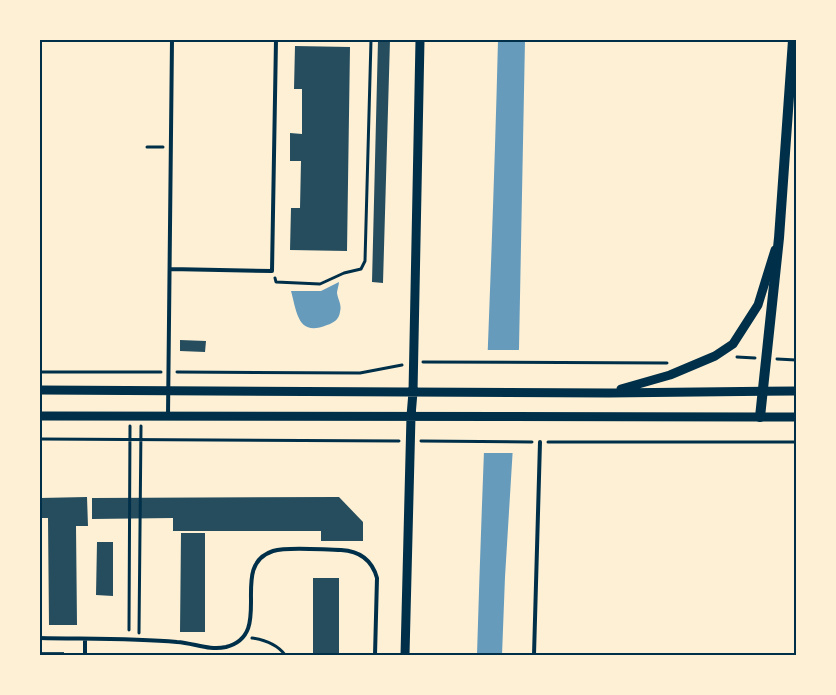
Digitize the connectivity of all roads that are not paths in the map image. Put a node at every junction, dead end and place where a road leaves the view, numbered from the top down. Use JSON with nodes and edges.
{"nodes":[{"id":1,"x":172,"y":40,"type":"edge"},
{"id":2,"x":276,"y":40,"type":"edge"},
{"id":3,"x":420,"y":40,"type":"edge"},
{"id":4,"x":793,"y":40,"type":"edge"},
{"id":5,"x":779,"y":238,"type":"junction"},
{"id":6,"x":170,"y":269,"type":"junction"},
{"id":7,"x":40,"y":390,"type":"edge"},
{"id":8,"x":763,"y":391,"type":"junction"},
{"id":9,"x":796,"y":391,"type":"edge"},
{"id":10,"x":168,"y":392,"type":"junction"},
{"id":11,"x":413,"y":392,"type":"junction"},
{"id":12,"x":609,"y":392,"type":"junction"},
{"id":13,"x":40,"y":416,"type":"edge"},
{"id":14,"x":168,"y":416,"type":"junction"},
{"id":15,"x":411,"y":416,"type":"junction"},
{"id":16,"x":760,"y":416,"type":"junction"},
{"id":17,"x":796,"y":417,"type":"edge"},
{"id":18,"x":540,"y":442,"type":"dead end"},
{"id":19,"x":40,"y":638,"type":"edge"},
{"id":20,"x":86,"y":639,"type":"junction"},
{"id":21,"x":85,"y":655,"type":"edge"},
{"id":22,"x":375,"y":655,"type":"edge"},
{"id":23,"x":404,"y":655,"type":"edge"},
{"id":24,"x":534,"y":655,"type":"edge"}],
"edges":[{"from":1,"to":6,"type":"lane"},
{"from":2,"to":6,"type":"lane"},
{"from":3,"to":11,"type":"street"},
{"from":4,"to":5,"type":"main road"},
{"from":5,"to":8,"type":"main road"},
{"from":5,"to":12,"type":"street"},
{"from":6,"to":10,"type":"lane"},
{"from":7,"to":10,"type":"street"},
{"from":8,"to":9,"type":"street"},
{"from":8,"to":12,"type":"street"},
{"from":8,"to":16,"type":"main road"},
{"from":10,"to":11,"type":"street"},
{"from":10,"to":14,"type":"lane"},
{"from":11,"to":12,"type":"street"},
{"from":11,"to":15,"type":"street"},
{"from":13,"to":14,"type":"street"},
{"from":14,"to":15,"type":"street"},
{"from":15,"to":16,"type":"street"},
{"from":15,"to":23,"type":"street"},
{"from":16,"to":17,"type":"street"},
{"from":18,"to":24,"type":"lane"},
{"from":19,"to":20,"type":"lane"},
{"from":20,"to":21,"type":"lane"},
{"from":20,"to":22,"type":"lane"}]}
